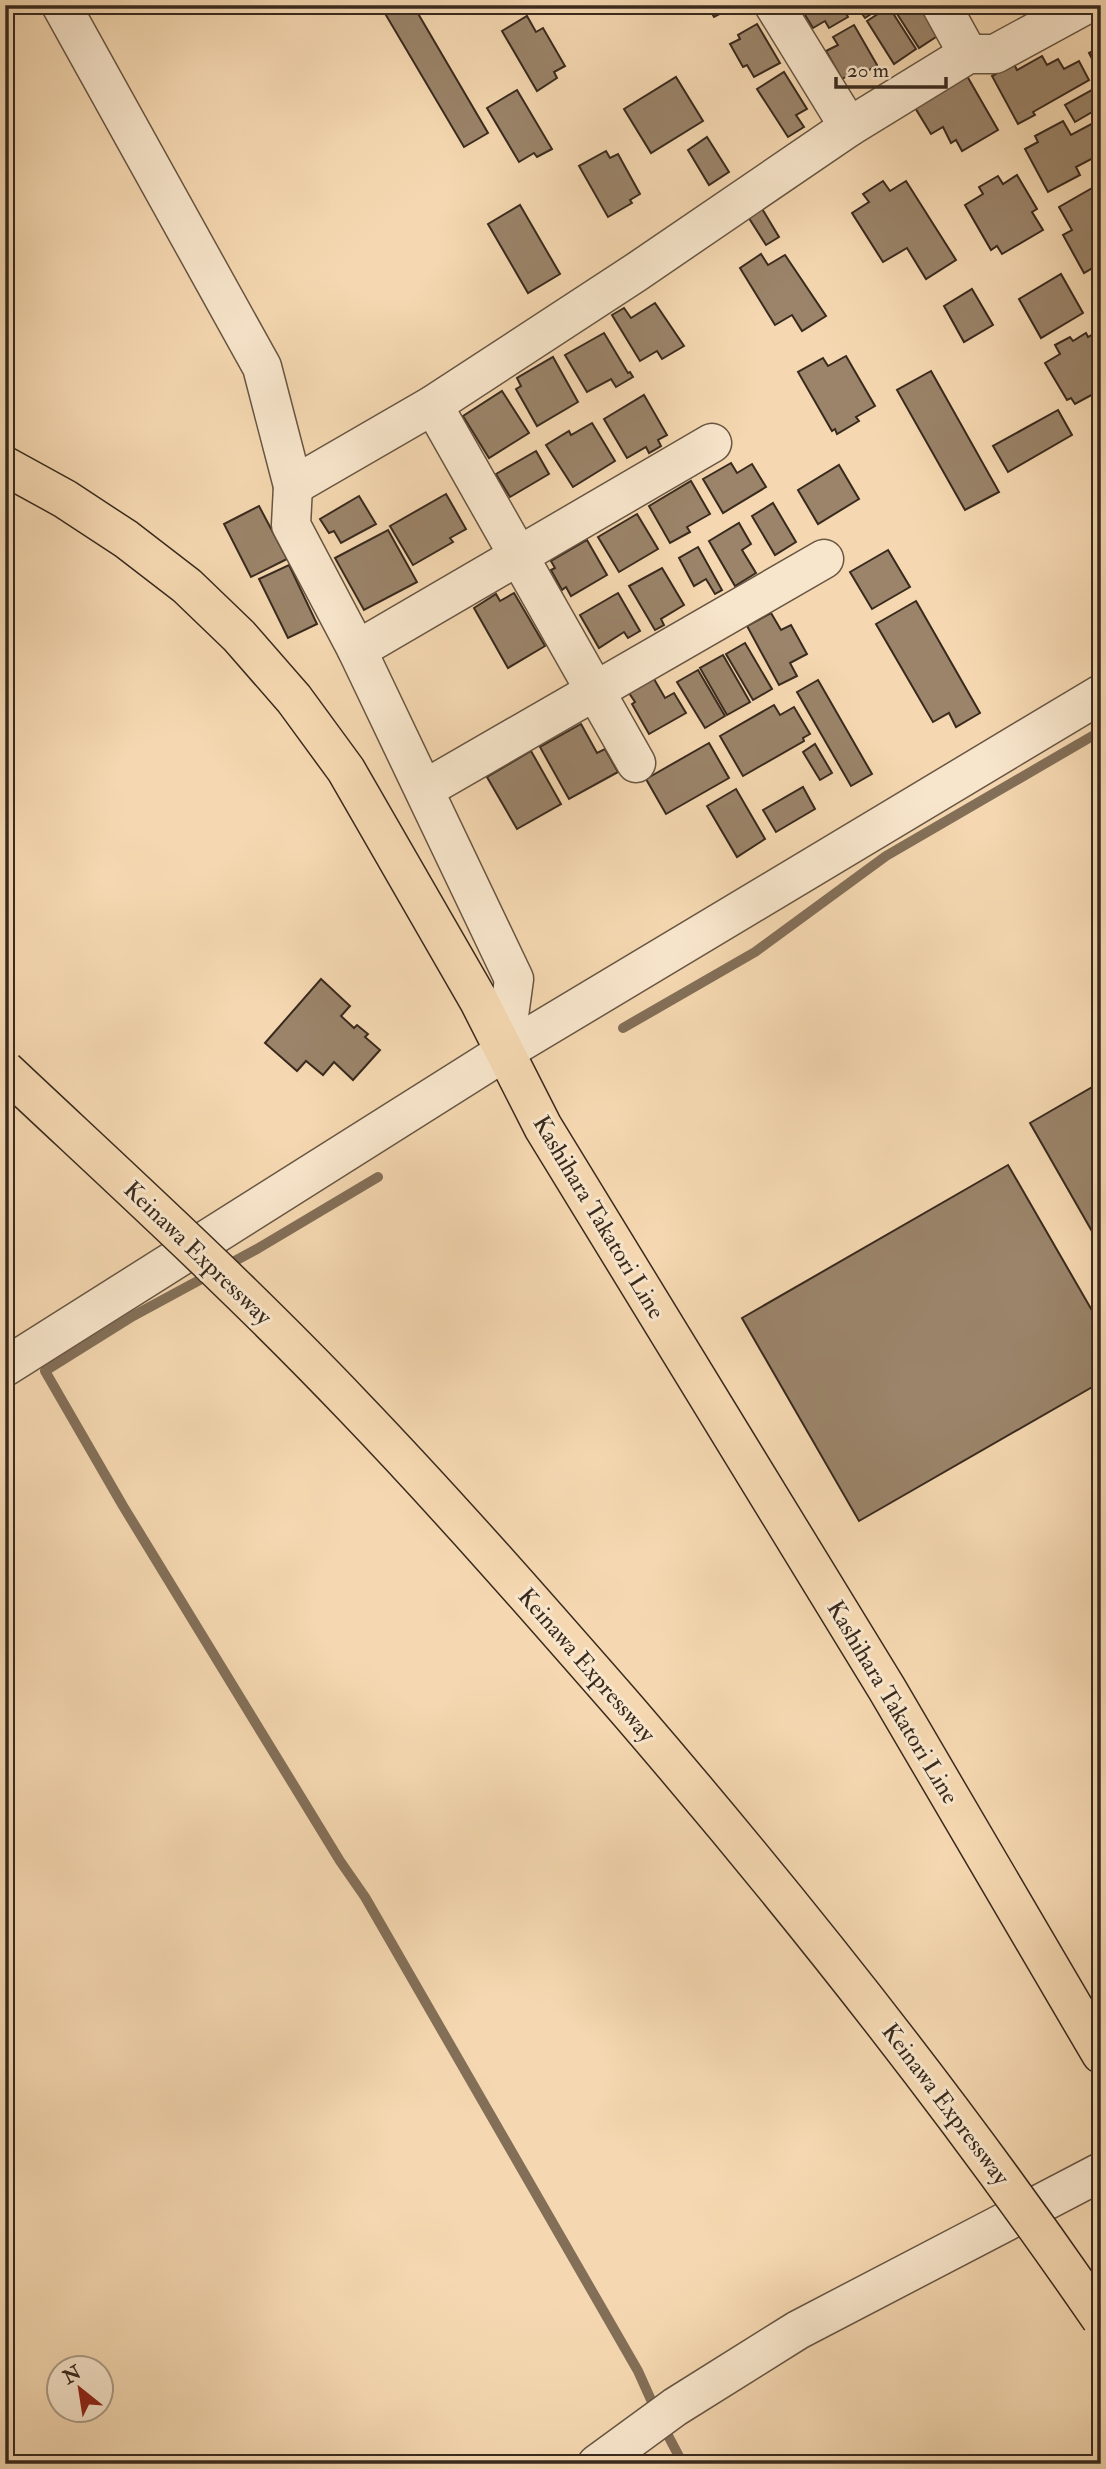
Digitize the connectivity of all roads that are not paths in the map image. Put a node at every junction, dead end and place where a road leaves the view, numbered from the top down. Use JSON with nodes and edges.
{"nodes":[{"id":1,"x":61,"y":5,"type":"edge"},
{"id":2,"x":774,"y":5,"type":"edge"},
{"id":3,"x":941,"y":5,"type":"edge"},
{"id":4,"x":1085,"y":5,"type":"edge"},
{"id":5,"x":968,"y":54,"type":"junction"},
{"id":6,"x":849,"y":127,"type":"junction"},
{"id":7,"x":433,"y":405,"type":"junction"},
{"id":8,"x":712,"y":443,"type":"dead end"},
{"id":9,"x":5,"y":466,"type":"edge"},
{"id":10,"x":293,"y":486,"type":"junction"},
{"id":11,"x":518,"y":555,"type":"junction"},
{"id":12,"x":824,"y":559,"type":"dead end"},
{"id":13,"x":357,"y":650,"type":"junction"},
{"id":14,"x":595,"y":691,"type":"junction"},
{"id":15,"x":1101,"y":694,"type":"edge"},
{"id":16,"x":636,"y":763,"type":"dead end"},
{"id":17,"x":425,"y":789,"type":"junction"},
{"id":18,"x":504,"y":1052,"type":"junction"},
{"id":19,"x":5,"y":1070,"type":"edge"},
{"id":20,"x":5,"y":1367,"type":"edge"},
{"id":21,"x":1101,"y":2054,"type":"edge"},
{"id":22,"x":1101,"y":2172,"type":"edge"},
{"id":23,"x":1101,"y":2319,"type":"edge"},
{"id":24,"x":597,"y":2464,"type":"edge"}],
"edges":[{"from":1,"to":10,"type":"street"},
{"from":2,"to":6,"type":"street"},
{"from":3,"to":5,"type":"street"},
{"from":4,"to":5,"type":"street"},
{"from":5,"to":6,"type":"street"},
{"from":6,"to":7,"type":"street"},
{"from":7,"to":10,"type":"street"},
{"from":7,"to":11,"type":"street"},
{"from":8,"to":11,"type":"street"},
{"from":9,"to":18,"type":"main road","name":"Kashihara Takatori Line"},
{"from":10,"to":13,"type":"street"},
{"from":11,"to":13,"type":"street"},
{"from":11,"to":14,"type":"street"},
{"from":12,"to":14,"type":"street"},
{"from":13,"to":17,"type":"street"},
{"from":14,"to":16,"type":"street"},
{"from":14,"to":17,"type":"street"},
{"from":15,"to":18,"type":"street"},
{"from":17,"to":18,"type":"street"},
{"from":18,"to":20,"type":"street"},
{"from":18,"to":21,"type":"main road","name":"Kashihara Takatori Line"},
{"from":19,"to":23,"type":"main road","name":"Keinawa Expressway","bridge":true},
{"from":22,"to":24,"type":"street"}]}
